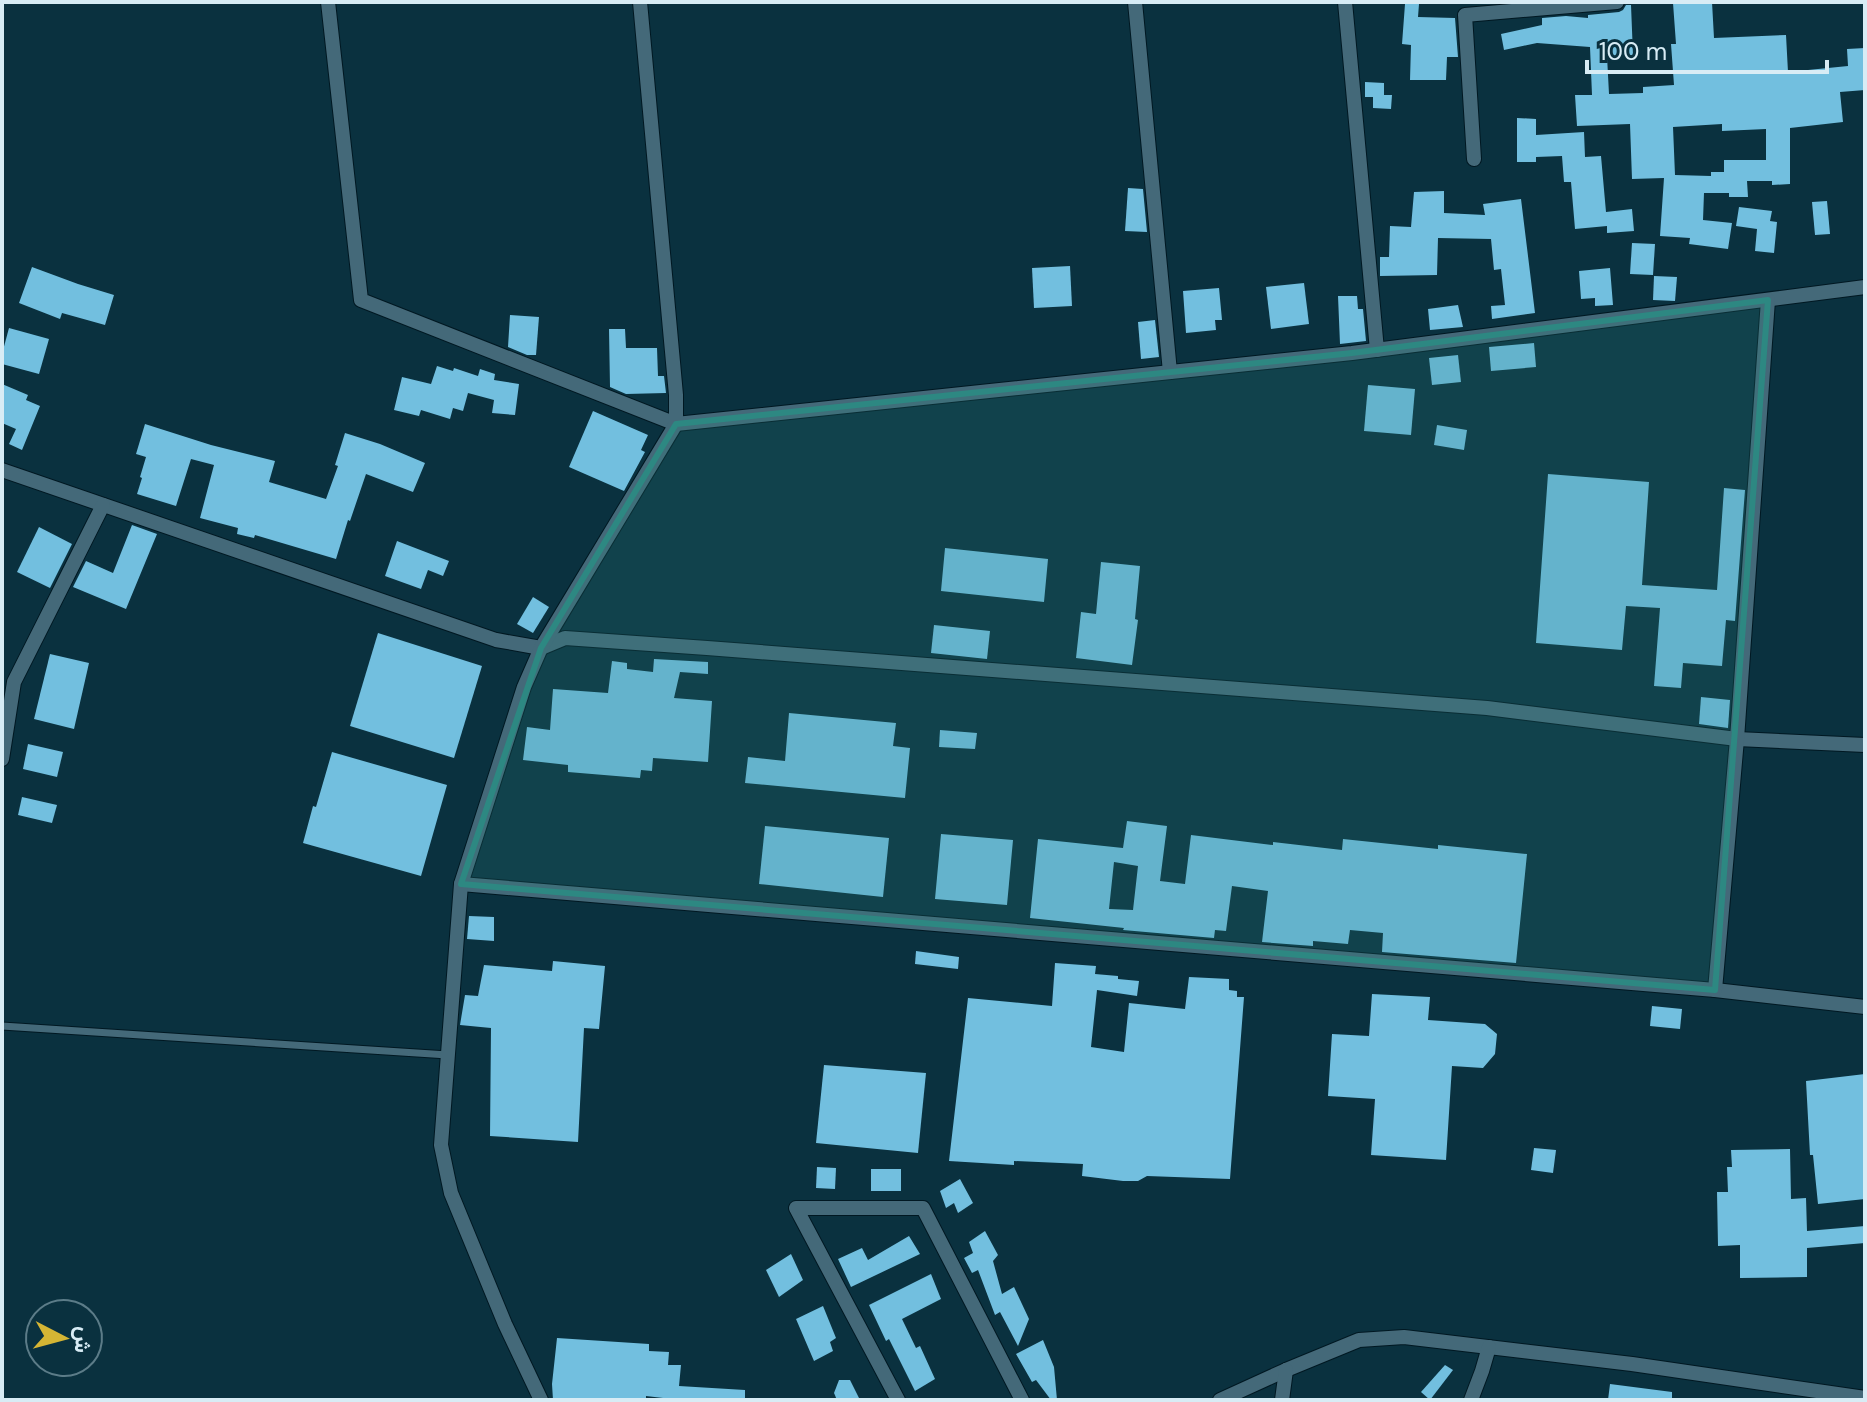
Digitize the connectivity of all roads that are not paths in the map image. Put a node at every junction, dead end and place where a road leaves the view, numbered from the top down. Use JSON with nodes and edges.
{"nodes":[{"id":1,"x":328,"y":2,"type":"edge"},
{"id":2,"x":640,"y":2,"type":"edge"},
{"id":3,"x":1135,"y":2,"type":"edge"},
{"id":4,"x":1345,"y":2,"type":"edge"},
{"id":5,"x":1617,"y":2,"type":"edge"},
{"id":6,"x":1539,"y":5,"type":"edge"},
{"id":7,"x":1474,"y":159,"type":"dead end"},
{"id":8,"x":1865,"y":287,"type":"edge"},
{"id":9,"x":1768,"y":300,"type":"junction"},
{"id":10,"x":1377,"y":350,"type":"junction"},
{"id":11,"x":1170,"y":372,"type":"junction"},
{"id":12,"x":676,"y":424,"type":"junction"},
{"id":13,"x":2,"y":470,"type":"edge"},
{"id":14,"x":103,"y":505,"type":"junction"},
{"id":15,"x":541,"y":648,"type":"junction"},
{"id":16,"x":1737,"y":739,"type":"junction"},
{"id":17,"x":1865,"y":745,"type":"edge"},
{"id":18,"x":2,"y":759,"type":"edge"},
{"id":19,"x":461,"y":884,"type":"junction"},
{"id":20,"x":1715,"y":990,"type":"junction"},
{"id":21,"x":1865,"y":1007,"type":"edge"},
{"id":22,"x":2,"y":1026,"type":"edge"},
{"id":23,"x":448,"y":1055,"type":"junction"},
{"id":24,"x":1489,"y":1347,"type":"junction"},
{"id":25,"x":1286,"y":1370,"type":"junction"},
{"id":26,"x":1783,"y":1393,"type":"edge"},
{"id":27,"x":1865,"y":1398,"type":"edge"},
{"id":28,"x":541,"y":1400,"type":"edge"},
{"id":29,"x":898,"y":1400,"type":"edge"},
{"id":30,"x":1022,"y":1400,"type":"edge"},
{"id":31,"x":1220,"y":1400,"type":"edge"},
{"id":32,"x":1282,"y":1400,"type":"edge"},
{"id":33,"x":1471,"y":1400,"type":"edge"}],
"edges":[{"from":1,"to":12,"type":"street"},
{"from":2,"to":12,"type":"street"},
{"from":3,"to":11,"type":"street"},
{"from":4,"to":10,"type":"street"},
{"from":5,"to":6,"type":"street"},
{"from":6,"to":7,"type":"street"},
{"from":8,"to":9,"type":"street"},
{"from":9,"to":10,"type":"street"},
{"from":9,"to":16,"type":"street"},
{"from":10,"to":11,"type":"street"},
{"from":11,"to":12,"type":"street"},
{"from":12,"to":15,"type":"street"},
{"from":13,"to":14,"type":"street"},
{"from":14,"to":15,"type":"street"},
{"from":14,"to":18,"type":"street"},
{"from":15,"to":16,"type":"street"},
{"from":15,"to":19,"type":"street"},
{"from":16,"to":17,"type":"street"},
{"from":16,"to":20,"type":"street"},
{"from":19,"to":20,"type":"street"},
{"from":19,"to":23,"type":"street"},
{"from":20,"to":21,"type":"street"},
{"from":22,"to":23,"type":"lane"},
{"from":23,"to":28,"type":"street"},
{"from":24,"to":25,"type":"street"},
{"from":24,"to":26,"type":"street"},
{"from":24,"to":33,"type":"street"},
{"from":25,"to":31,"type":"street"},
{"from":25,"to":32,"type":"street"},
{"from":26,"to":27,"type":"street"},
{"from":29,"to":30,"type":"street"}]}
